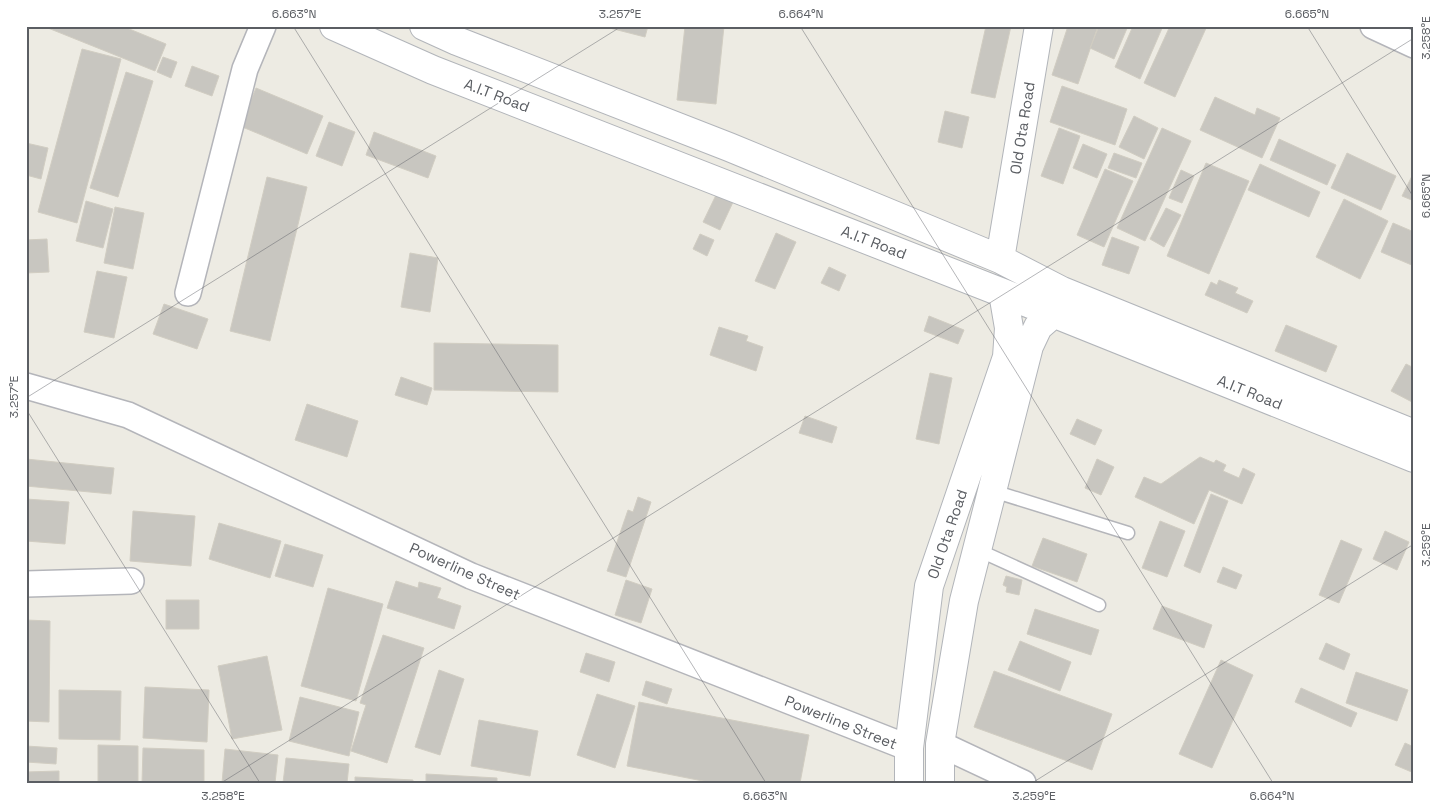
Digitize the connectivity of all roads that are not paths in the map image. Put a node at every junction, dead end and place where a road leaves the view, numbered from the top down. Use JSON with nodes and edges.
{"nodes":[{"id":1,"x":263,"y":26,"type":"edge"},
{"id":2,"x":334,"y":26,"type":"edge"},
{"id":3,"x":424,"y":26,"type":"edge"},
{"id":4,"x":1039,"y":26,"type":"edge"},
{"id":5,"x":1373,"y":26,"type":"edge"},
{"id":6,"x":1414,"y":45,"type":"edge"},
{"id":7,"x":1000,"y":259,"type":"junction"},
{"id":8,"x":188,"y":293,"type":"dead end"},
{"id":9,"x":1003,"y":293,"type":"junction"},
{"id":10,"x":1054,"y":313,"type":"junction"},
{"id":11,"x":26,"y":386,"type":"edge"},
{"id":12,"x":1414,"y":434,"type":"edge"},
{"id":13,"x":1414,"y":458,"type":"edge"},
{"id":14,"x":993,"y":491,"type":"junction"},
{"id":15,"x":1128,"y":533,"type":"dead end"},
{"id":16,"x":978,"y":550,"type":"junction"},
{"id":17,"x":131,"y":581,"type":"dead end"},
{"id":18,"x":26,"y":584,"type":"edge"},
{"id":19,"x":1099,"y":605,"type":"dead end"},
{"id":20,"x":940,"y":744,"type":"junction"},
{"id":21,"x":909,"y":748,"type":"junction"},
{"id":22,"x":909,"y":783,"type":"edge"},
{"id":23,"x":940,"y":783,"type":"edge"},
{"id":24,"x":1023,"y":783,"type":"edge"}],
"edges":[{"from":1,"to":8,"type":"street"},
{"from":2,"to":9,"type":"street","name":"A.I.T Road"},
{"from":3,"to":7,"type":"street","name":"A.I.T Road"},
{"from":4,"to":7,"type":"street","name":"Old Ota Road"},
{"from":5,"to":6,"type":"street"},
{"from":7,"to":12,"type":"street","name":"A.I.T Road"},
{"from":9,"to":10,"type":"street","name":"A.I.T Road"},
{"from":9,"to":21,"type":"street","name":"Old Ota Road"},
{"from":10,"to":13,"type":"street","name":"A.I.T Road"},
{"from":10,"to":14,"type":"street","name":"Old Ota Road"},
{"from":11,"to":21,"type":"street","name":"Powerline Street"},
{"from":14,"to":15,"type":"lane"},
{"from":14,"to":16,"type":"street","name":"Old Ota Road"},
{"from":16,"to":19,"type":"lane"},
{"from":16,"to":20,"type":"street","name":"Old Ota Road"},
{"from":17,"to":18,"type":"street"},
{"from":20,"to":23,"type":"street","name":"Old Ota Road"},
{"from":20,"to":24,"type":"street"},
{"from":21,"to":22,"type":"street","name":"Old Ota Road"}]}
